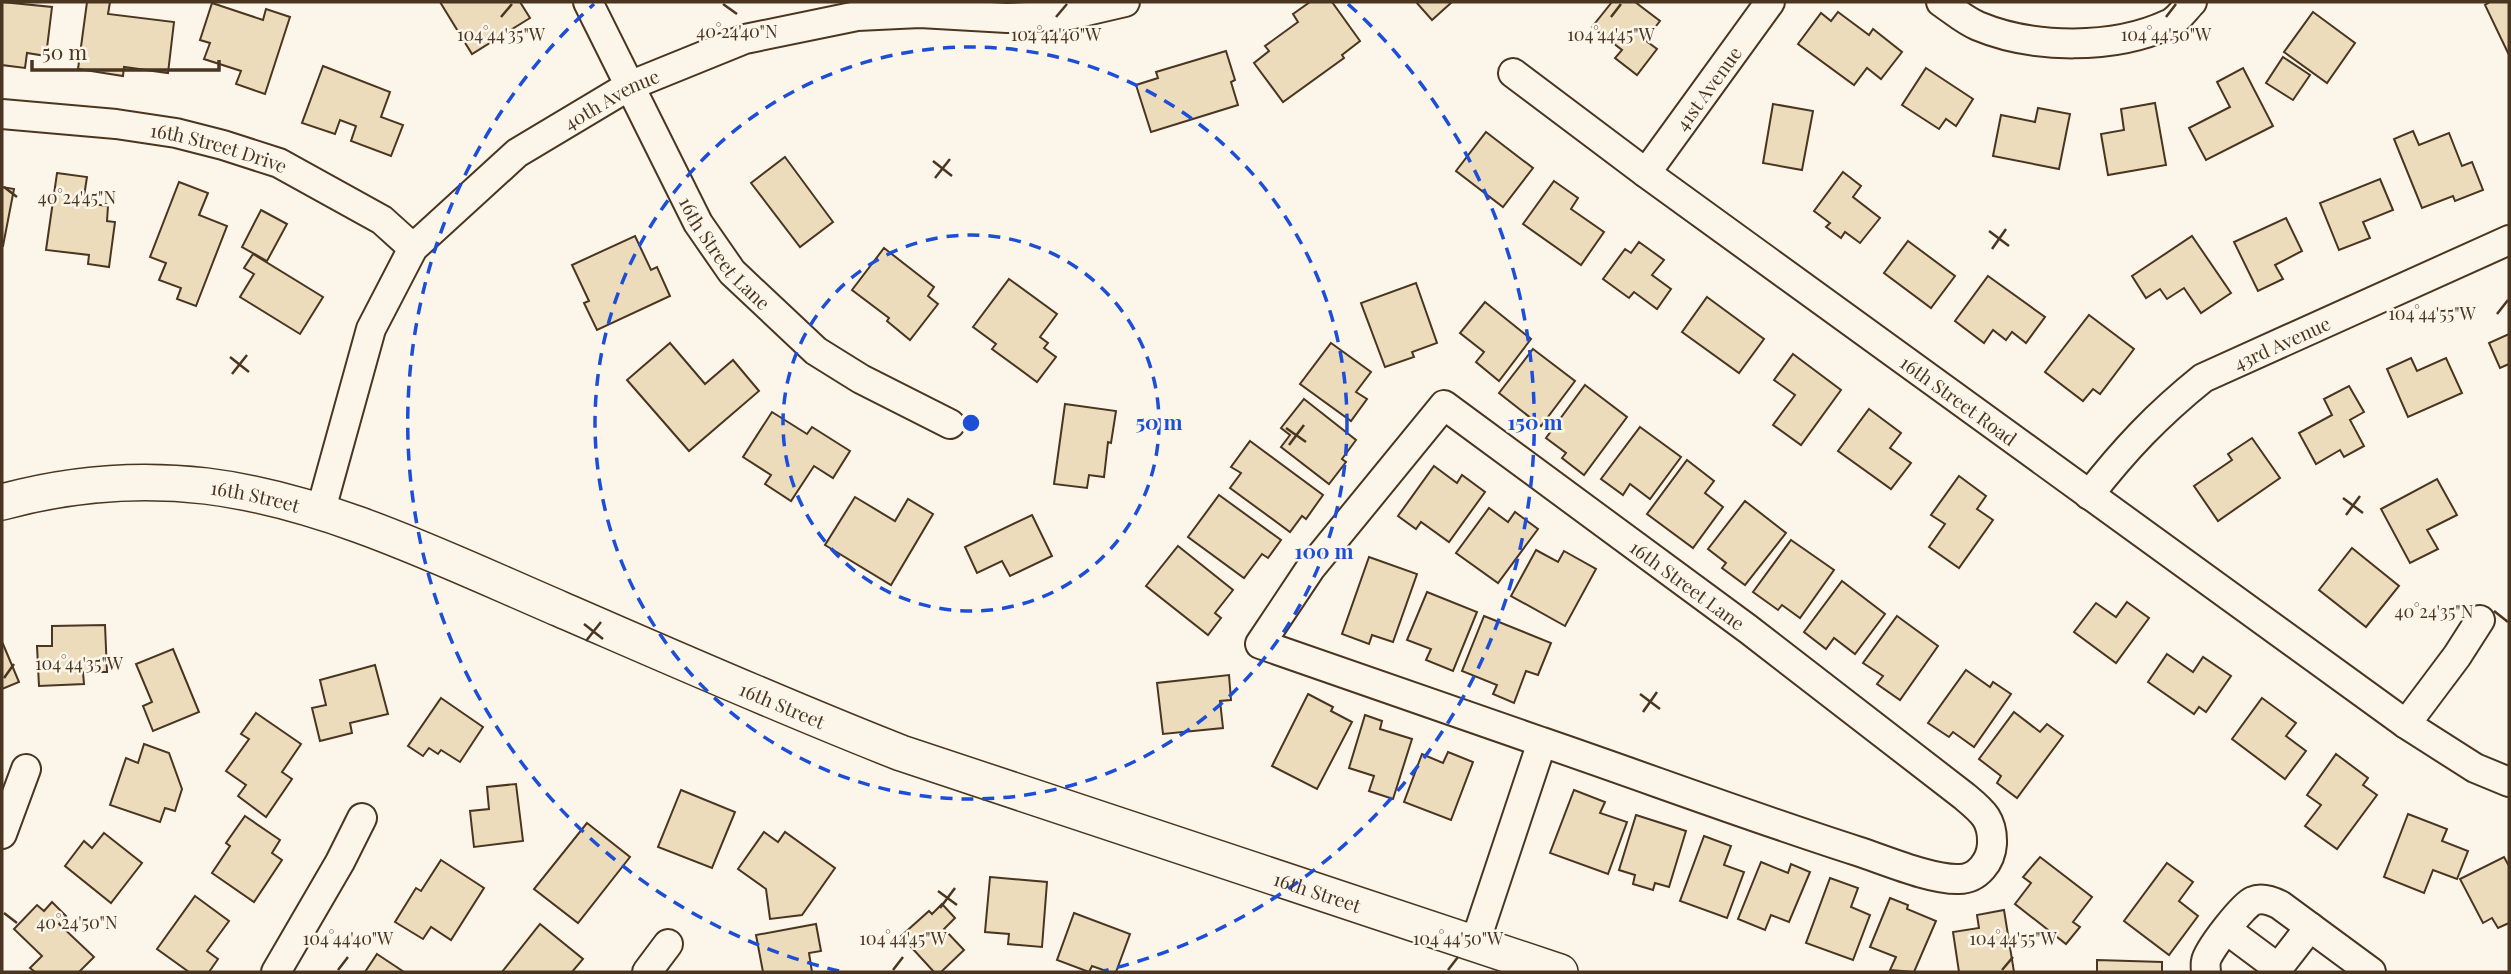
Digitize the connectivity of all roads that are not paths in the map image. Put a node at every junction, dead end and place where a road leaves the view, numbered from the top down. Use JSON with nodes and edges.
{"nodes":[{"id":1,"x":588,"y":2,"type":"edge"},
{"id":2,"x":1125,"y":2,"type":"edge"},
{"id":3,"x":1770,"y":2,"type":"edge"},
{"id":4,"x":1941,"y":2,"type":"edge"},
{"id":5,"x":2192,"y":2,"type":"edge"},
{"id":6,"x":1513,"y":73,"type":"dead end"},
{"id":7,"x":629,"y":86,"type":"junction"},
{"id":8,"x":2,"y":114,"type":"edge"},
{"id":9,"x":1646,"y":173,"type":"junction"},
{"id":10,"x":2509,"y":240,"type":"edge"},
{"id":11,"x":413,"y":248,"type":"junction"},
{"id":12,"x":950,"y":424,"type":"dead end"},
{"id":13,"x":2089,"y":495,"type":"junction"},
{"id":14,"x":2,"y":502,"type":"edge"},
{"id":15,"x":320,"y":513,"type":"junction"},
{"id":16,"x":2480,"y":620,"type":"dead end"},
{"id":17,"x":2406,"y":724,"type":"junction"},
{"id":18,"x":1542,"y":742,"type":"junction"},
{"id":19,"x":26,"y":769,"type":"dead end"},
{"id":20,"x":2509,"y":782,"type":"edge"},
{"id":21,"x":362,"y":818,"type":"dead end"},
{"id":22,"x":2,"y":834,"type":"edge"},
{"id":23,"x":2310,"y":927,"type":"junction"},
{"id":24,"x":2227,"y":930,"type":"junction"},
{"id":25,"x":1475,"y":943,"type":"junction"},
{"id":26,"x":668,"y":944,"type":"dead end"},
{"id":27,"x":2277,"y":970,"type":"edge"},
{"id":28,"x":276,"y":972,"type":"edge"},
{"id":29,"x":647,"y":972,"type":"edge"},
{"id":30,"x":1560,"y":972,"type":"edge"},
{"id":31,"x":2206,"y":972,"type":"edge"},
{"id":32,"x":2371,"y":972,"type":"edge"}],
"edges":[{"from":1,"to":7,"type":"street","name":"16th Street Lane"},
{"from":2,"to":7,"type":"street","name":"40th Avenue"},
{"from":3,"to":9,"type":"street","name":"41st Avenue"},
{"from":4,"to":5,"type":"street"},
{"from":6,"to":9,"type":"street","name":"16th Street Road"},
{"from":7,"to":11,"type":"street","name":"40th Avenue"},
{"from":7,"to":12,"type":"street","name":"16th Street Lane"},
{"from":8,"to":11,"type":"street","name":"16th Street Drive"},
{"from":9,"to":13,"type":"street","name":"16th Street Road"},
{"from":10,"to":13,"type":"street","name":"43rd Avenue"},
{"from":11,"to":15,"type":"street","name":"40th Avenue"},
{"from":13,"to":17,"type":"street","name":"16th Street Road"},
{"from":14,"to":15,"type":"main road","name":"16th Street"},
{"from":15,"to":25,"type":"main road","name":"16th Street"},
{"from":16,"to":17,"type":"street"},
{"from":17,"to":20,"type":"street","name":"16th Street Road"},
{"from":18,"to":18,"type":"street","name":"16th Street Lane"},
{"from":18,"to":25,"type":"street"},
{"from":19,"to":22,"type":"street"},
{"from":21,"to":28,"type":"street"},
{"from":23,"to":24,"type":"street"},
{"from":23,"to":27,"type":"street"},
{"from":23,"to":32,"type":"street"},
{"from":24,"to":27,"type":"street"},
{"from":24,"to":31,"type":"street"},
{"from":25,"to":30,"type":"main road","name":"16th Street"},
{"from":26,"to":29,"type":"street"}]}
